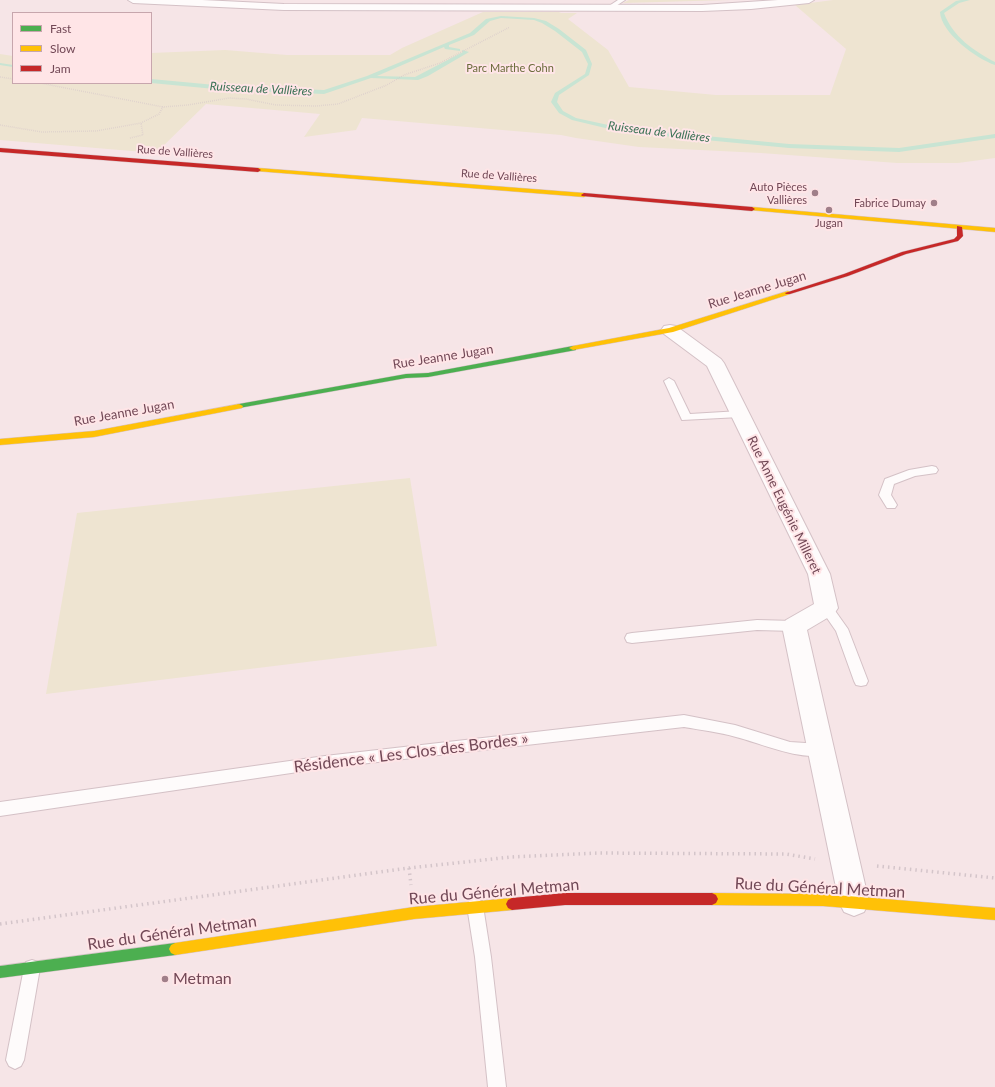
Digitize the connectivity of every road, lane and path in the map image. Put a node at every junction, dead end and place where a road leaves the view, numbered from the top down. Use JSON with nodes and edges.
{"nodes":[{"id":1,"x":133,"y":0,"type":"edge"},
{"id":2,"x":622,"y":0,"type":"edge"},
{"id":3,"x":809,"y":0,"type":"edge"},
{"id":4,"x":611,"y":8,"type":"junction"},
{"id":5,"x":512,"y":27,"type":"dead end"},
{"id":6,"x":0,"y":77,"type":"edge"},
{"id":7,"x":12,"y":79,"type":"edge"},
{"id":8,"x":46,"y":84,"type":"edge"},
{"id":9,"x":163,"y":106,"type":"junction"},
{"id":10,"x":0,"y":125,"type":"edge"},
{"id":11,"x":0,"y":150,"type":"edge"},
{"id":12,"x":959,"y":227,"type":"junction"},
{"id":13,"x":995,"y":230,"type":"edge"},
{"id":14,"x":917,"y":231,"type":"junction"},
{"id":15,"x":904,"y":252,"type":"junction"},
{"id":16,"x":670,"y":330,"type":"junction"},
{"id":17,"x":669,"y":380,"type":"dead end"},
{"id":18,"x":740,"y":414,"type":"junction"},
{"id":19,"x":0,"y":442,"type":"edge"},
{"id":20,"x":932,"y":470,"type":"dead end"},
{"id":21,"x":891,"y":505,"type":"dead end"},
{"id":22,"x":826,"y":608,"type":"junction"},
{"id":23,"x":794,"y":626,"type":"junction"},
{"id":24,"x":632,"y":638,"type":"dead end"},
{"id":25,"x":861,"y":680,"type":"dead end"},
{"id":26,"x":821,"y":750,"type":"junction"},
{"id":27,"x":0,"y":809,"type":"edge"},
{"id":28,"x":854,"y":902,"type":"junction"},
{"id":29,"x":475,"y":906,"type":"junction"},
{"id":30,"x":995,"y":914,"type":"edge"},
{"id":31,"x":32,"y":968,"type":"junction"},
{"id":32,"x":0,"y":972,"type":"edge"},
{"id":33,"x":15,"y":1060,"type":"dead end"},
{"id":34,"x":497,"y":1087,"type":"edge"}],
"edges":[{"from":1,"to":4,"type":"street"},
{"from":2,"to":4,"type":"lane"},
{"from":3,"to":4,"type":"street"},
{"from":5,"to":9,"type":"path"},
{"from":6,"to":7,"type":"path"},
{"from":8,"to":9,"type":"path"},
{"from":9,"to":10,"type":"path"},
{"from":11,"to":14,"type":"main road","name":"Rue de Vallières"},
{"from":12,"to":13,"type":"main road","name":"Rue de Vallières"},
{"from":12,"to":14,"type":"main road","name":"Rue de Vallières"},
{"from":12,"to":15,"type":"main road","name":"Rue Jeanne Jugan"},
{"from":14,"to":15,"type":"main road","name":"Rue Jeanne Jugan"},
{"from":15,"to":16,"type":"main road","name":"Rue Jeanne Jugan"},
{"from":16,"to":18,"type":"street","name":"Rue Anne Eugénie Milleret"},
{"from":16,"to":19,"type":"main road","name":"Rue Jeanne Jugan"},
{"from":17,"to":18,"type":"lane"},
{"from":18,"to":22,"type":"street","name":"Rue Anne Eugénie Milleret"},
{"from":20,"to":21,"type":"lane"},
{"from":22,"to":23,"type":"street"},
{"from":22,"to":25,"type":"lane"},
{"from":23,"to":24,"type":"lane"},
{"from":23,"to":26,"type":"street"},
{"from":26,"to":27,"type":"lane","name":"Résidence « Les Clos des Bordes »"},
{"from":26,"to":28,"type":"street"},
{"from":28,"to":29,"type":"main road","name":"Rue du Général Metman"},
{"from":28,"to":30,"type":"main road","name":"Rue du Général Metman"},
{"from":29,"to":31,"type":"main road","name":"Rue du Général Metman"},
{"from":29,"to":34,"type":"lane"},
{"from":31,"to":32,"type":"main road","name":"Rue du Général Metman"},
{"from":31,"to":33,"type":"lane"}]}
